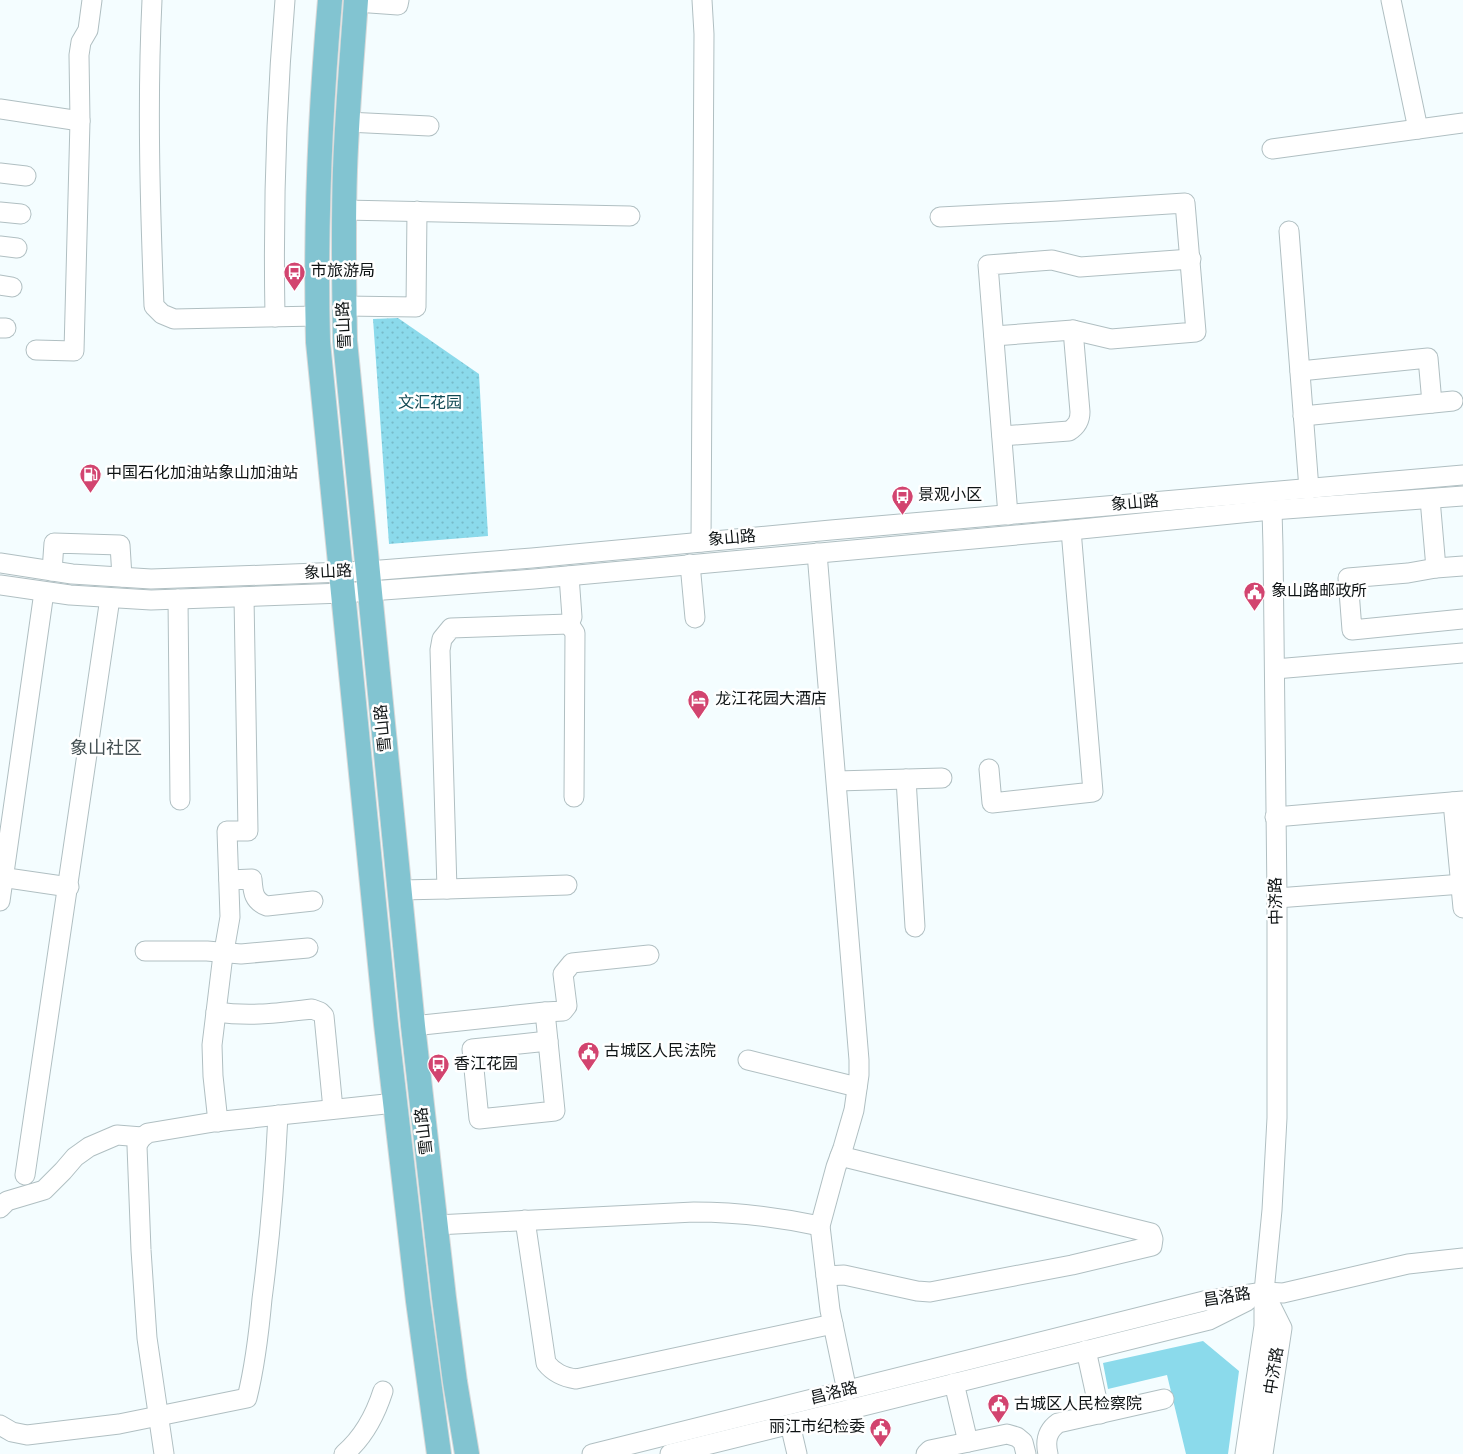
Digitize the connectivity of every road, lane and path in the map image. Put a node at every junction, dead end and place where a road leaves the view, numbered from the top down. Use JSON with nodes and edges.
{"nodes":[{"id":1,"x":92,"y":0,"type":"edge"},
{"id":2,"x":152,"y":0,"type":"edge"},
{"id":3,"x":285,"y":0,"type":"edge"},
{"id":4,"x":330,"y":0,"type":"edge"},
{"id":5,"x":399,"y":0,"type":"edge"},
{"id":6,"x":702,"y":0,"type":"edge"},
{"id":7,"x":1391,"y":0,"type":"edge"},
{"id":8,"x":356,"y":1,"type":"edge"},
{"id":9,"x":0,"y":110,"type":"edge"},
{"id":10,"x":80,"y":121,"type":"junction"},
{"id":11,"x":347,"y":122,"type":"junction"},
{"id":12,"x":1463,"y":122,"type":"edge"},
{"id":13,"x":429,"y":126,"type":"dead end"},
{"id":14,"x":1418,"y":129,"type":"junction"},
{"id":15,"x":1272,"y":149,"type":"dead end"},
{"id":16,"x":0,"y":173,"type":"edge"},
{"id":17,"x":26,"y":176,"type":"dead end"},
{"id":18,"x":344,"y":210,"type":"junction"},
{"id":19,"x":417,"y":211,"type":"junction"},
{"id":20,"x":0,"y":212,"type":"edge"},
{"id":21,"x":21,"y":214,"type":"dead end"},
{"id":22,"x":630,"y":216,"type":"dead end"},
{"id":23,"x":940,"y":217,"type":"dead end"},
{"id":24,"x":1289,"y":231,"type":"dead end"},
{"id":25,"x":1191,"y":259,"type":"junction"},
{"id":26,"x":344,"y":306,"type":"junction"},
{"id":27,"x":318,"y":316,"type":"junction"},
{"id":28,"x":274,"y":317,"type":"junction"},
{"id":29,"x":1073,"y":330,"type":"junction"},
{"id":30,"x":994,"y":336,"type":"junction"},
{"id":31,"x":36,"y":350,"type":"dead end"},
{"id":32,"x":1300,"y":371,"type":"junction"},
{"id":33,"x":1453,"y":400,"type":"dead end"},
{"id":34,"x":1432,"y":403,"type":"junction"},
{"id":35,"x":1304,"y":416,"type":"junction"},
{"id":36,"x":1002,"y":436,"type":"junction"},
{"id":37,"x":1463,"y":475,"type":"edge"},
{"id":38,"x":1309,"y":489,"type":"junction"},
{"id":39,"x":1463,"y":496,"type":"edge"},
{"id":40,"x":1430,"y":499,"type":"junction"},
{"id":41,"x":1272,"y":510,"type":"junction"},
{"id":42,"x":1008,"y":515,"type":"junction"},
{"id":43,"x":1071,"y":530,"type":"junction"},
{"id":44,"x":701,"y":542,"type":"junction"},
{"id":45,"x":817,"y":553,"type":"junction"},
{"id":46,"x":0,"y":563,"type":"edge"},
{"id":47,"x":690,"y":564,"type":"junction"},
{"id":48,"x":1463,"y":566,"type":"edge"},
{"id":49,"x":1436,"y":568,"type":"junction"},
{"id":50,"x":52,"y":571,"type":"junction"},
{"id":51,"x":569,"y":576,"type":"junction"},
{"id":52,"x":122,"y":577,"type":"junction"},
{"id":53,"x":369,"y":581,"type":"junction"},
{"id":54,"x":342,"y":582,"type":"junction"},
{"id":55,"x":0,"y":585,"type":"edge"},
{"id":56,"x":44,"y":592,"type":"junction"},
{"id":57,"x":244,"y":597,"type":"junction"},
{"id":58,"x":110,"y":598,"type":"junction"},
{"id":59,"x":178,"y":599,"type":"junction"},
{"id":60,"x":694,"y":618,"type":"dead end"},
{"id":61,"x":1463,"y":618,"type":"edge"},
{"id":62,"x":570,"y":624,"type":"junction"},
{"id":63,"x":1463,"y":653,"type":"edge"},
{"id":64,"x":1275,"y":669,"type":"junction"},
{"id":65,"x":989,"y":770,"type":"dead end"},
{"id":66,"x":942,"y":778,"type":"dead end"},
{"id":67,"x":906,"y":779,"type":"junction"},
{"id":68,"x":836,"y":781,"type":"junction"},
{"id":69,"x":574,"y":797,"type":"dead end"},
{"id":70,"x":180,"y":800,"type":"dead end"},
{"id":71,"x":1458,"y":802,"type":"edge"},
{"id":72,"x":1276,"y":817,"type":"junction"},
{"id":73,"x":2,"y":877,"type":"edge"},
{"id":74,"x":229,"y":880,"type":"junction"},
{"id":75,"x":1462,"y":884,"type":"edge"},
{"id":76,"x":567,"y":885,"type":"dead end"},
{"id":77,"x":69,"y":887,"type":"junction"},
{"id":78,"x":447,"y":889,"type":"junction"},
{"id":79,"x":400,"y":890,"type":"junction"},
{"id":80,"x":1277,"y":898,"type":"junction"},
{"id":81,"x":0,"y":901,"type":"edge"},
{"id":82,"x":313,"y":901,"type":"dead end"},
{"id":83,"x":1463,"y":908,"type":"edge"},
{"id":84,"x":915,"y":927,"type":"dead end"},
{"id":85,"x":308,"y":948,"type":"dead end"},
{"id":86,"x":145,"y":951,"type":"dead end"},
{"id":87,"x":224,"y":952,"type":"junction"},
{"id":88,"x":649,"y":955,"type":"dead end"},
{"id":89,"x":216,"y":1012,"type":"junction"},
{"id":90,"x":545,"y":1012,"type":"junction"},
{"id":91,"x":413,"y":1026,"type":"junction"},
{"id":92,"x":548,"y":1041,"type":"junction"},
{"id":93,"x":748,"y":1060,"type":"dead end"},
{"id":94,"x":858,"y":1087,"type":"junction"},
{"id":95,"x":395,"y":1102,"type":"junction"},
{"id":96,"x":333,"y":1109,"type":"junction"},
{"id":97,"x":278,"y":1115,"type":"junction"},
{"id":98,"x":218,"y":1122,"type":"junction"},
{"id":99,"x":142,"y":1137,"type":"junction"},
{"id":100,"x":840,"y":1156,"type":"junction"},
{"id":101,"x":26,"y":1175,"type":"dead end"},
{"id":102,"x":0,"y":1208,"type":"edge"},
{"id":103,"x":526,"y":1220,"type":"junction"},
{"id":104,"x":436,"y":1225,"type":"junction"},
{"id":105,"x":820,"y":1226,"type":"junction"},
{"id":106,"x":1463,"y":1258,"type":"edge"},
{"id":107,"x":826,"y":1276,"type":"junction"},
{"id":108,"x":1264,"y":1292,"type":"junction"},
{"id":109,"x":833,"y":1324,"type":"junction"},
{"id":110,"x":1086,"y":1350,"type":"junction"},
{"id":111,"x":954,"y":1383,"type":"junction"},
{"id":112,"x":846,"y":1390,"type":"junction"},
{"id":113,"x":383,"y":1391,"type":"dead end"},
{"id":114,"x":1164,"y":1399,"type":"dead end"},
{"id":115,"x":1100,"y":1414,"type":"junction"},
{"id":116,"x":158,"y":1417,"type":"junction"},
{"id":117,"x":786,"y":1425,"type":"junction"},
{"id":118,"x":1,"y":1427,"type":"edge"},
{"id":119,"x":968,"y":1442,"type":"junction"},
{"id":120,"x":164,"y":1454,"type":"edge"},
{"id":121,"x":344,"y":1454,"type":"edge"},
{"id":122,"x":439,"y":1454,"type":"edge"},
{"id":123,"x":467,"y":1454,"type":"edge"},
{"id":124,"x":592,"y":1454,"type":"edge"},
{"id":125,"x":670,"y":1454,"type":"edge"},
{"id":126,"x":788,"y":1454,"type":"edge"},
{"id":127,"x":797,"y":1454,"type":"edge"},
{"id":128,"x":926,"y":1454,"type":"edge"},
{"id":129,"x":1026,"y":1454,"type":"edge"},
{"id":130,"x":1048,"y":1454,"type":"edge"},
{"id":131,"x":1245,"y":1454,"type":"edge"},
{"id":132,"x":1263,"y":1454,"type":"edge"}],
"edges":[{"from":1,"to":10,"type":"street"},
{"from":2,"to":28,"type":"street"},
{"from":3,"to":28,"type":"street"},
{"from":4,"to":27,"type":"main road","name":"雪山路"},
{"from":5,"to":8,"type":"street"},
{"from":6,"to":44,"type":"street"},
{"from":7,"to":14,"type":"street"},
{"from":8,"to":11,"type":"main road","name":"雪山路"},
{"from":9,"to":10,"type":"street"},
{"from":10,"to":31,"type":"street"},
{"from":11,"to":13,"type":"street"},
{"from":11,"to":18,"type":"main road","name":"雪山路"},
{"from":12,"to":14,"type":"street"},
{"from":14,"to":15,"type":"street"},
{"from":16,"to":17,"type":"street"},
{"from":18,"to":19,"type":"street"},
{"from":18,"to":26,"type":"main road","name":"雪山路"},
{"from":19,"to":22,"type":"street"},
{"from":19,"to":26,"type":"street"},
{"from":20,"to":21,"type":"street"},
{"from":23,"to":25,"type":"street"},
{"from":24,"to":32,"type":"street"},
{"from":25,"to":29,"type":"street"},
{"from":25,"to":30,"type":"street"},
{"from":26,"to":53,"type":"main road","name":"雪山路"},
{"from":27,"to":28,"type":"street"},
{"from":27,"to":54,"type":"main road","name":"雪山路"},
{"from":29,"to":30,"type":"street"},
{"from":29,"to":36,"type":"street"},
{"from":30,"to":36,"type":"street"},
{"from":32,"to":34,"type":"street"},
{"from":32,"to":35,"type":"street"},
{"from":33,"to":34,"type":"street"},
{"from":34,"to":35,"type":"street"},
{"from":35,"to":38,"type":"street"},
{"from":36,"to":42,"type":"street"},
{"from":37,"to":38,"type":"street","name":"象山路"},
{"from":38,"to":42,"type":"street","name":"象山路"},
{"from":39,"to":40,"type":"street","name":"象山路"},
{"from":40,"to":41,"type":"street","name":"象山路"},
{"from":40,"to":49,"type":"street"},
{"from":41,"to":43,"type":"street","name":"象山路"},
{"from":41,"to":64,"type":"street","name":"中济路"},
{"from":42,"to":44,"type":"street","name":"象山路"},
{"from":43,"to":45,"type":"street","name":"象山路"},
{"from":43,"to":65,"type":"street"},
{"from":44,"to":53,"type":"street","name":"象山路"},
{"from":45,"to":47,"type":"street","name":"象山路"},
{"from":45,"to":68,"type":"street"},
{"from":46,"to":50,"type":"street","name":"象山路"},
{"from":47,"to":51,"type":"street","name":"象山路"},
{"from":47,"to":60,"type":"street"},
{"from":48,"to":49,"type":"street"},
{"from":49,"to":61,"type":"street"},
{"from":50,"to":52,"type":"street","name":"象山路"},
{"from":50,"to":52,"type":"street"},
{"from":51,"to":53,"type":"street","name":"象山路"},
{"from":51,"to":62,"type":"street"},
{"from":52,"to":54,"type":"street","name":"象山路"},
{"from":53,"to":54,"type":"street","name":"象山路"},
{"from":53,"to":79,"type":"main road","name":"雪山路"},
{"from":54,"to":57,"type":"street","name":"象山路"},
{"from":54,"to":95,"type":"main road","name":"雪山路"},
{"from":55,"to":56,"type":"street","name":"象山路"},
{"from":56,"to":58,"type":"street","name":"象山路"},
{"from":56,"to":73,"type":"street"},
{"from":57,"to":59,"type":"street","name":"象山路"},
{"from":57,"to":74,"type":"street"},
{"from":58,"to":59,"type":"street","name":"象山路"},
{"from":58,"to":77,"type":"street"},
{"from":59,"to":70,"type":"street"},
{"from":62,"to":69,"type":"street"},
{"from":62,"to":78,"type":"street"},
{"from":63,"to":64,"type":"street"},
{"from":64,"to":72,"type":"street","name":"中济路"},
{"from":66,"to":67,"type":"street"},
{"from":67,"to":68,"type":"street"},
{"from":67,"to":84,"type":"street"},
{"from":68,"to":94,"type":"street"},
{"from":71,"to":72,"type":"street"},
{"from":71,"to":75,"type":"street"},
{"from":72,"to":80,"type":"street","name":"中济路"},
{"from":73,"to":77,"type":"street"},
{"from":73,"to":81,"type":"street"},
{"from":74,"to":82,"type":"street"},
{"from":74,"to":87,"type":"street"},
{"from":75,"to":80,"type":"street"},
{"from":75,"to":83,"type":"street"},
{"from":76,"to":78,"type":"street"},
{"from":77,"to":101,"type":"street"},
{"from":78,"to":79,"type":"street"},
{"from":79,"to":91,"type":"main road","name":"雪山路"},
{"from":80,"to":108,"type":"street","name":"中济路"},
{"from":85,"to":87,"type":"street"},
{"from":86,"to":87,"type":"street"},
{"from":87,"to":89,"type":"street"},
{"from":88,"to":90,"type":"street"},
{"from":89,"to":96,"type":"street"},
{"from":89,"to":98,"type":"street"},
{"from":90,"to":91,"type":"street"},
{"from":90,"to":92,"type":"street"},
{"from":91,"to":104,"type":"main road","name":"雪山路"},
{"from":92,"to":92,"type":"street"},
{"from":93,"to":94,"type":"street"},
{"from":94,"to":100,"type":"street"},
{"from":95,"to":96,"type":"street"},
{"from":95,"to":122,"type":"main road","name":"雪山路"},
{"from":96,"to":97,"type":"street"},
{"from":97,"to":98,"type":"street"},
{"from":97,"to":116,"type":"street"},
{"from":98,"to":99,"type":"street"},
{"from":99,"to":102,"type":"street"},
{"from":99,"to":116,"type":"street"},
{"from":100,"to":105,"type":"street"},
{"from":100,"to":107,"type":"street"},
{"from":103,"to":104,"type":"street"},
{"from":103,"to":105,"type":"street"},
{"from":103,"to":109,"type":"street"},
{"from":104,"to":123,"type":"main road","name":"雪山路"},
{"from":105,"to":107,"type":"street"},
{"from":106,"to":108,"type":"street"},
{"from":107,"to":109,"type":"street"},
{"from":108,"to":110,"type":"street","name":"昌洛路"},
{"from":108,"to":112,"type":"street","name":"昌洛路"},
{"from":108,"to":131,"type":"street","name":"中济路"},
{"from":108,"to":132,"type":"street","name":"中济路"},
{"from":109,"to":112,"type":"street"},
{"from":110,"to":111,"type":"street","name":"昌洛路"},
{"from":110,"to":115,"type":"street"},
{"from":111,"to":117,"type":"street","name":"昌洛路"},
{"from":111,"to":119,"type":"street"},
{"from":112,"to":124,"type":"street","name":"昌洛路"},
{"from":113,"to":121,"type":"street"},
{"from":114,"to":115,"type":"street"},
{"from":115,"to":130,"type":"street"},
{"from":116,"to":118,"type":"street"},
{"from":116,"to":120,"type":"street"},
{"from":117,"to":125,"type":"street","name":"昌洛路"},
{"from":117,"to":126,"type":"street"},
{"from":117,"to":127,"type":"street"},
{"from":119,"to":128,"type":"street"},
{"from":119,"to":129,"type":"street"}]}
